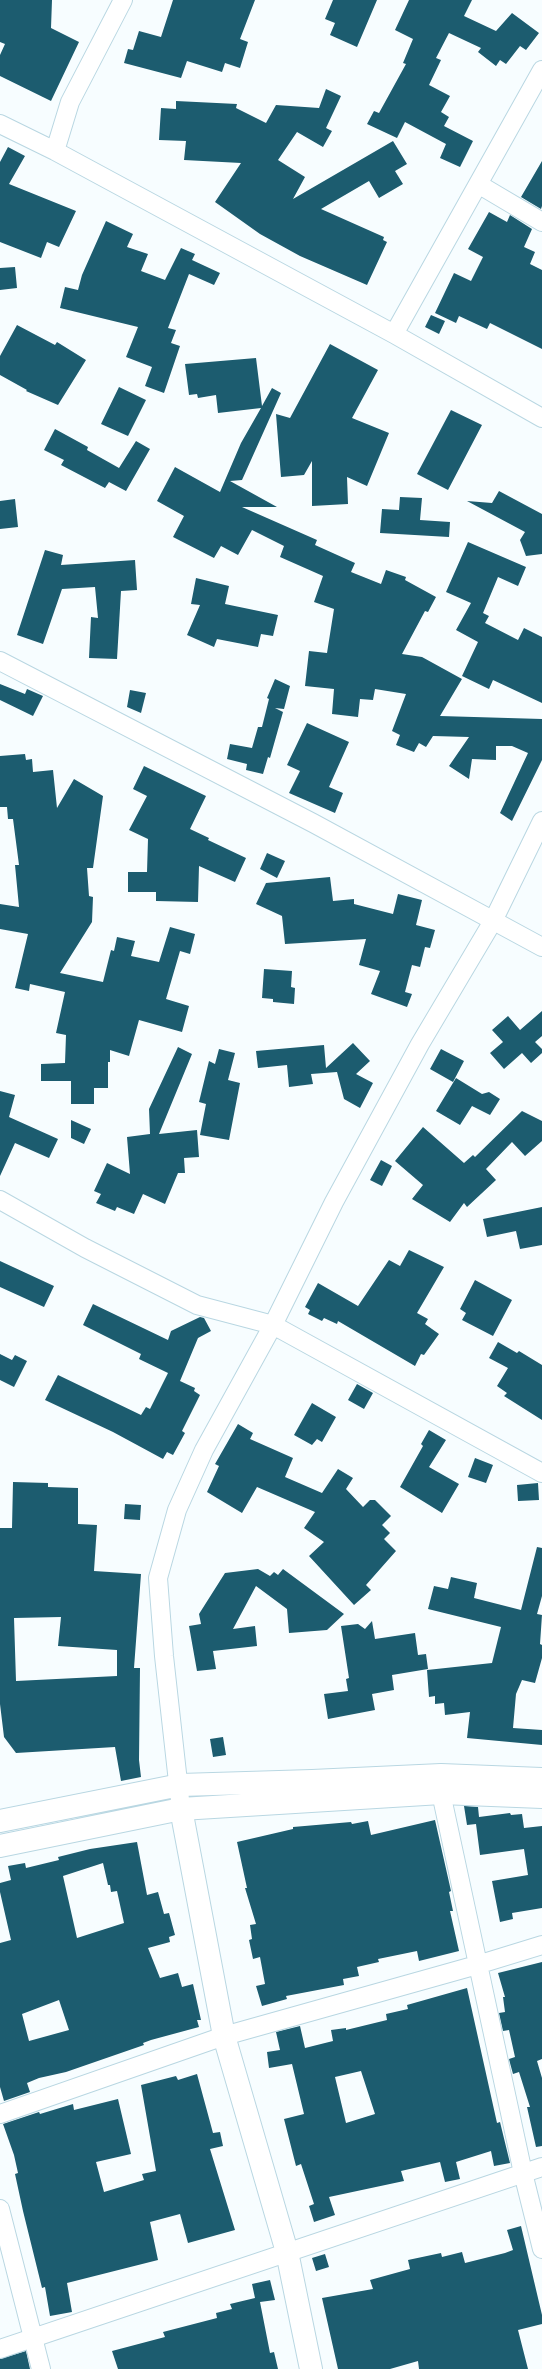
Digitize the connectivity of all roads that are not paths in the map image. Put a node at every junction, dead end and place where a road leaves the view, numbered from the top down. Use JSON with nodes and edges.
{"nodes":[{"id":1,"x":123,"y":0,"type":"edge"},
{"id":2,"x":542,"y":71,"type":"edge"},
{"id":3,"x":0,"y":124,"type":"edge"},
{"id":4,"x":55,"y":151,"type":"junction"},
{"id":5,"x":478,"y":184,"type":"junction"},
{"id":6,"x":542,"y":222,"type":"edge"},
{"id":7,"x":394,"y":334,"type":"junction"},
{"id":8,"x":542,"y":418,"type":"edge"},
{"id":9,"x":0,"y":661,"type":"edge"},
{"id":10,"x":542,"y":822,"type":"edge"},
{"id":11,"x":493,"y":921,"type":"junction"},
{"id":12,"x":542,"y":946,"type":"edge"},
{"id":13,"x":1,"y":1202,"type":"edge"},
{"id":14,"x":274,"y":1326,"type":"junction"},
{"id":15,"x":542,"y":1473,"type":"edge"},
{"id":16,"x":542,"y":1778,"type":"edge"},
{"id":17,"x":180,"y":1785,"type":"junction"},
{"id":18,"x":441,"y":1793,"type":"junction"},
{"id":19,"x":542,"y":1797,"type":"edge"},
{"id":20,"x":181,"y":1810,"type":"junction"},
{"id":21,"x":0,"y":1821,"type":"edge"},
{"id":22,"x":0,"y":1846,"type":"edge"},
{"id":23,"x":542,"y":1944,"type":"edge"},
{"id":24,"x":477,"y":1965,"type":"junction"},
{"id":25,"x":224,"y":2036,"type":"junction"},
{"id":26,"x":0,"y":2114,"type":"edge"},
{"id":27,"x":542,"y":2167,"type":"edge"},
{"id":28,"x":523,"y":2173,"type":"junction"},
{"id":29,"x":0,"y":2209,"type":"edge"},
{"id":30,"x":542,"y":2250,"type":"edge"},
{"id":31,"x":286,"y":2252,"type":"junction"},
{"id":32,"x":34,"y":2338,"type":"junction"},
{"id":33,"x":0,"y":2349,"type":"edge"},
{"id":34,"x":41,"y":2369,"type":"edge"},
{"id":35,"x":311,"y":2369,"type":"edge"}],
"edges":[{"from":1,"to":4,"type":"street"},
{"from":2,"to":5,"type":"street"},
{"from":3,"to":4,"type":"street"},
{"from":4,"to":7,"type":"street"},
{"from":5,"to":6,"type":"street"},
{"from":5,"to":7,"type":"street"},
{"from":7,"to":8,"type":"street"},
{"from":9,"to":11,"type":"street"},
{"from":10,"to":11,"type":"street"},
{"from":11,"to":12,"type":"street"},
{"from":11,"to":14,"type":"street"},
{"from":13,"to":14,"type":"street"},
{"from":14,"to":15,"type":"street"},
{"from":14,"to":17,"type":"street"},
{"from":16,"to":17,"type":"main road"},
{"from":17,"to":20,"type":"street"},
{"from":17,"to":21,"type":"main road"},
{"from":18,"to":19,"type":"main road"},
{"from":18,"to":20,"type":"main road"},
{"from":18,"to":24,"type":"street"},
{"from":20,"to":22,"type":"main road"},
{"from":20,"to":25,"type":"main road"},
{"from":23,"to":24,"type":"street"},
{"from":24,"to":25,"type":"street"},
{"from":24,"to":28,"type":"street"},
{"from":25,"to":26,"type":"street"},
{"from":25,"to":31,"type":"main road"},
{"from":27,"to":28,"type":"street"},
{"from":28,"to":30,"type":"street"},
{"from":28,"to":31,"type":"street"},
{"from":29,"to":32,"type":"street"},
{"from":31,"to":32,"type":"street"},
{"from":31,"to":35,"type":"main road"},
{"from":32,"to":33,"type":"street"},
{"from":32,"to":34,"type":"street"}]}
